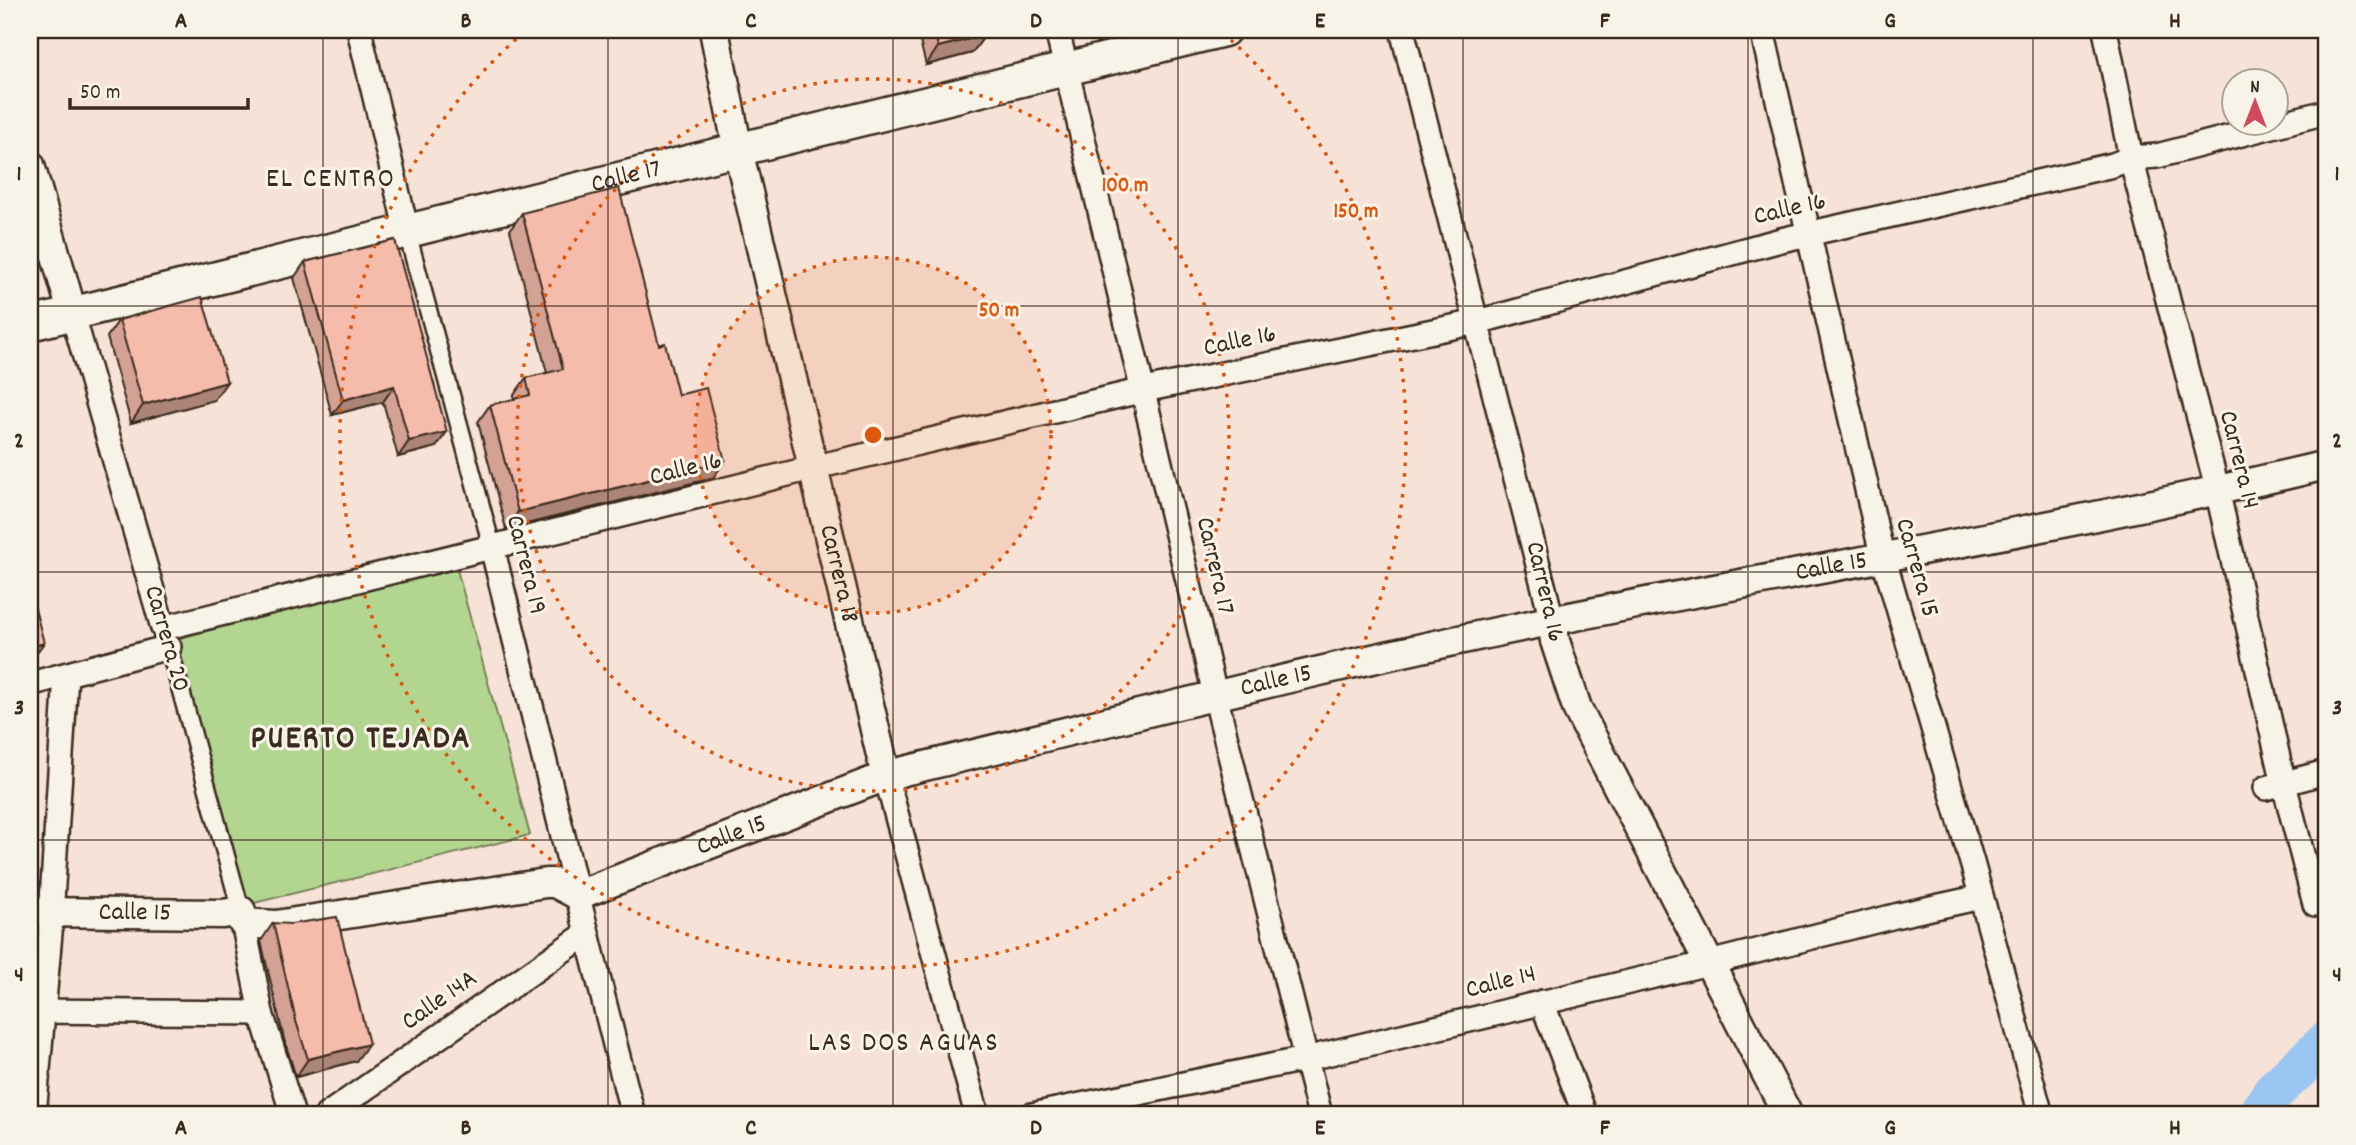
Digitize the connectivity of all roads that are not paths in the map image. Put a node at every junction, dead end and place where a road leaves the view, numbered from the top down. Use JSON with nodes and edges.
{"nodes":[{"id":1,"x":359,"y":30,"type":"edge"},
{"id":2,"x":714,"y":30,"type":"edge"},
{"id":3,"x":1057,"y":30,"type":"edge"},
{"id":4,"x":1224,"y":30,"type":"edge"},
{"id":5,"x":1402,"y":30,"type":"edge"},
{"id":6,"x":1762,"y":30,"type":"edge"},
{"id":7,"x":2105,"y":30,"type":"edge"},
{"id":8,"x":1065,"y":69,"type":"junction"},
{"id":9,"x":2326,"y":112,"type":"edge"},
{"id":10,"x":738,"y":150,"type":"junction"},
{"id":11,"x":2131,"y":158,"type":"junction"},
{"id":12,"x":30,"y":165,"type":"edge"},
{"id":13,"x":407,"y":232,"type":"junction"},
{"id":14,"x":1809,"y":233,"type":"junction"},
{"id":15,"x":72,"y":312,"type":"junction"},
{"id":16,"x":1477,"y":322,"type":"junction"},
{"id":17,"x":30,"y":324,"type":"edge"},
{"id":18,"x":1144,"y":390,"type":"junction"},
{"id":19,"x":2326,"y":464,"type":"edge"},
{"id":20,"x":812,"y":468,"type":"junction"},
{"id":21,"x":2216,"y":489,"type":"junction"},
{"id":22,"x":492,"y":547,"type":"junction"},
{"id":23,"x":1884,"y":557,"type":"junction"},
{"id":24,"x":1552,"y":620,"type":"junction"},
{"id":25,"x":166,"y":637,"type":"junction"},
{"id":26,"x":66,"y":675,"type":"junction"},
{"id":27,"x":30,"y":684,"type":"edge"},
{"id":28,"x":1216,"y":696,"type":"junction"},
{"id":29,"x":2326,"y":772,"type":"edge"},
{"id":30,"x":886,"y":776,"type":"junction"},
{"id":31,"x":2275,"y":786,"type":"junction"},
{"id":32,"x":578,"y":895,"type":"junction"},
{"id":33,"x":1981,"y":897,"type":"junction"},
{"id":34,"x":2315,"y":904,"type":"dead end"},
{"id":35,"x":40,"y":912,"type":"edge"},
{"id":36,"x":242,"y":917,"type":"junction"},
{"id":37,"x":586,"y":934,"type":"junction"},
{"id":38,"x":1709,"y":963,"type":"junction"},
{"id":39,"x":1542,"y":1002,"type":"junction"},
{"id":40,"x":36,"y":1011,"type":"edge"},
{"id":41,"x":261,"y":1013,"type":"junction"},
{"id":42,"x":1305,"y":1059,"type":"junction"},
{"id":43,"x":34,"y":1115,"type":"edge"},
{"id":44,"x":293,"y":1115,"type":"edge"},
{"id":45,"x":327,"y":1115,"type":"edge"},
{"id":46,"x":633,"y":1115,"type":"edge"},
{"id":47,"x":976,"y":1115,"type":"edge"},
{"id":48,"x":1032,"y":1115,"type":"edge"},
{"id":49,"x":1320,"y":1115,"type":"edge"},
{"id":50,"x":1585,"y":1115,"type":"edge"},
{"id":51,"x":1788,"y":1115,"type":"edge"},
{"id":52,"x":2041,"y":1115,"type":"edge"}],
"edges":[{"from":1,"to":13,"type":"street","name":"Carrera 19"},
{"from":2,"to":10,"type":"street","name":"Carrera 18"},
{"from":3,"to":8,"type":"street","name":"Carrera 17"},
{"from":4,"to":8,"type":"main road","name":"Calle 17"},
{"from":5,"to":16,"type":"street","name":"Carrera 16"},
{"from":6,"to":14,"type":"street","name":"Carrera 15"},
{"from":7,"to":11,"type":"street","name":"Carrera 14"},
{"from":8,"to":10,"type":"main road","name":"Calle 17"},
{"from":8,"to":18,"type":"street","name":"Carrera 17"},
{"from":9,"to":11,"type":"street","name":"Calle 16"},
{"from":10,"to":13,"type":"main road","name":"Calle 17"},
{"from":10,"to":20,"type":"street","name":"Carrera 18"},
{"from":11,"to":14,"type":"street","name":"Calle 16"},
{"from":11,"to":21,"type":"street","name":"Carrera 14"},
{"from":12,"to":15,"type":"street","name":"Carrera 20"},
{"from":13,"to":15,"type":"main road","name":"Calle 17"},
{"from":13,"to":22,"type":"street","name":"Carrera 19"},
{"from":14,"to":16,"type":"street","name":"Calle 16"},
{"from":14,"to":23,"type":"street","name":"Carrera 15"},
{"from":15,"to":17,"type":"main road","name":"Calle 17"},
{"from":15,"to":25,"type":"street","name":"Carrera 20"},
{"from":16,"to":18,"type":"street","name":"Calle 16"},
{"from":16,"to":24,"type":"street","name":"Carrera 16"},
{"from":18,"to":20,"type":"street","name":"Calle 16"},
{"from":18,"to":28,"type":"street","name":"Carrera 17"},
{"from":19,"to":21,"type":"street","name":"Calle 15"},
{"from":20,"to":22,"type":"street","name":"Calle 16"},
{"from":20,"to":30,"type":"street","name":"Carrera 18"},
{"from":21,"to":23,"type":"street","name":"Calle 15"},
{"from":21,"to":31,"type":"street","name":"Carrera 14"},
{"from":22,"to":25,"type":"street","name":"Calle 16"},
{"from":22,"to":32,"type":"street","name":"Carrera 19"},
{"from":23,"to":24,"type":"street","name":"Calle 15"},
{"from":23,"to":33,"type":"street","name":"Carrera 15"},
{"from":24,"to":28,"type":"street","name":"Calle 15"},
{"from":24,"to":38,"type":"street","name":"Carrera 16"},
{"from":25,"to":26,"type":"street","name":"Calle 16"},
{"from":25,"to":36,"type":"street","name":"Carrera 20"},
{"from":26,"to":27,"type":"street","name":"Calle 16"},
{"from":26,"to":35,"type":"street"},
{"from":28,"to":30,"type":"street","name":"Calle 15"},
{"from":28,"to":42,"type":"street","name":"Carrera 17"},
{"from":29,"to":31,"type":"street"},
{"from":30,"to":32,"type":"street","name":"Calle 15"},
{"from":30,"to":47,"type":"street","name":"Carrera 18"},
{"from":31,"to":34,"type":"street","name":"Carrera 14"},
{"from":32,"to":36,"type":"street","name":"Calle 15"},
{"from":32,"to":37,"type":"street","name":"Carrera 19"},
{"from":33,"to":38,"type":"street","name":"Calle 14"},
{"from":33,"to":52,"type":"street","name":"Carrera 15"},
{"from":35,"to":36,"type":"street","name":"Calle 15"},
{"from":35,"to":40,"type":"street"},
{"from":36,"to":41,"type":"street","name":"Carrera 20"},
{"from":37,"to":45,"type":"street","name":"Calle 14A"},
{"from":37,"to":46,"type":"street","name":"Carrera 19"},
{"from":38,"to":39,"type":"street","name":"Calle 14"},
{"from":38,"to":51,"type":"street","name":"Carrera 16"},
{"from":39,"to":42,"type":"street","name":"Calle 14"},
{"from":39,"to":50,"type":"street"},
{"from":40,"to":41,"type":"street"},
{"from":40,"to":43,"type":"street"},
{"from":41,"to":44,"type":"street","name":"Carrera 20"},
{"from":42,"to":48,"type":"street","name":"Calle 14"},
{"from":42,"to":49,"type":"street","name":"Carrera 17"}]}
